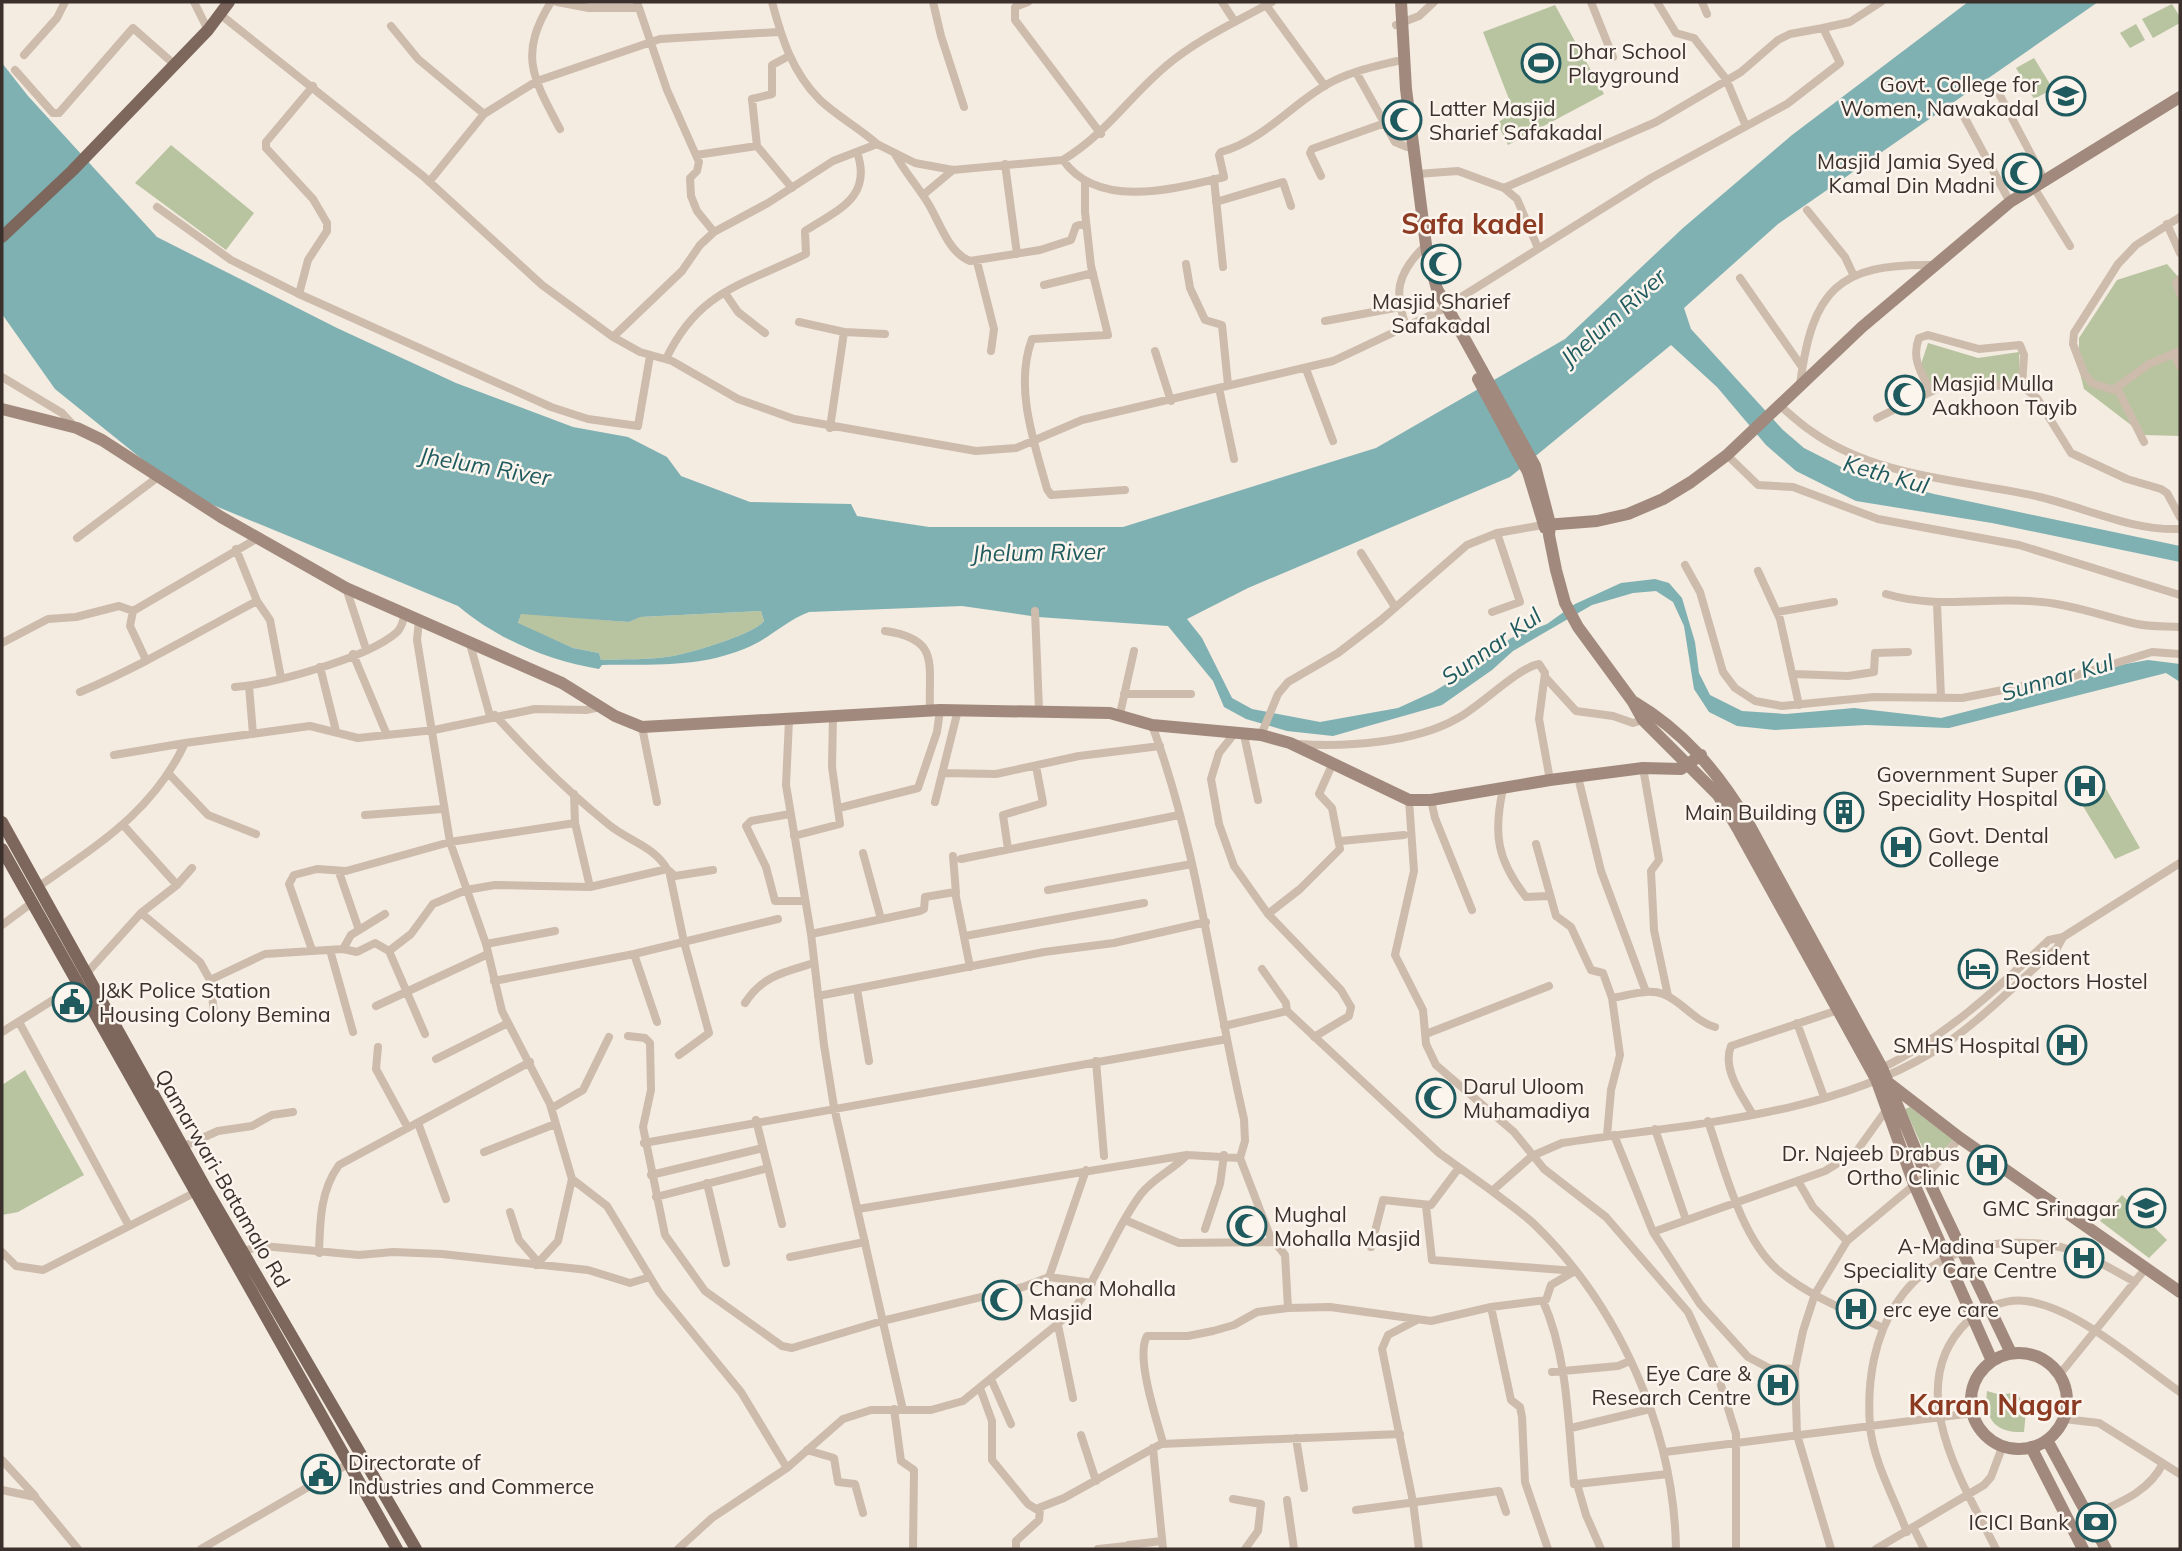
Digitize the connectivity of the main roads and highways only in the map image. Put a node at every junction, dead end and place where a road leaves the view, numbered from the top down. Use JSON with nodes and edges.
{"nodes":[{"id":1,"x":229,"y":2,"type":"edge"},
{"id":2,"x":241,"y":2,"type":"edge"},
{"id":3,"x":1395,"y":2,"type":"edge"},
{"id":4,"x":1401,"y":2,"type":"edge"},
{"id":5,"x":221,"y":15,"type":"junction"},
{"id":6,"x":1399,"y":24,"type":"junction"},
{"id":7,"x":2180,"y":97,"type":"edge"},
{"id":8,"x":2,"y":237,"type":"edge"},
{"id":9,"x":1442,"y":309,"type":"junction"},
{"id":10,"x":2,"y":409,"type":"edge"},
{"id":11,"x":1547,"y":528,"type":"junction"},
{"id":12,"x":1633,"y":702,"type":"junction"},
{"id":13,"x":1689,"y":744,"type":"junction"},
{"id":14,"x":1677,"y":754,"type":"junction"},
{"id":15,"x":1701,"y":755,"type":"junction"},
{"id":16,"x":1690,"y":765,"type":"junction"},
{"id":17,"x":1650,"y":768,"type":"junction"},
{"id":18,"x":2,"y":822,"type":"edge"},
{"id":19,"x":2,"y":849,"type":"edge"},
{"id":20,"x":81,"y":980,"type":"junction"},
{"id":21,"x":1881,"y":1076,"type":"junction"},
{"id":22,"x":2180,"y":1292,"type":"edge"},
{"id":23,"x":2011,"y":1353,"type":"junction"},
{"id":24,"x":1992,"y":1361,"type":"junction"},
{"id":25,"x":2047,"y":1440,"type":"junction"},
{"id":26,"x":2031,"y":1447,"type":"junction"},
{"id":27,"x":365,"y":1462,"type":"junction"},
{"id":28,"x":348,"y":1464,"type":"junction"},
{"id":29,"x":397,"y":1549,"type":"edge"},
{"id":30,"x":416,"y":1549,"type":"edge"},
{"id":31,"x":2083,"y":1549,"type":"edge"},
{"id":32,"x":2106,"y":1549,"type":"edge"}],
"edges":[{"from":1,"to":5,"type":"main road"},
{"from":2,"to":5,"type":"main road"},
{"from":3,"to":6,"type":"main road"},
{"from":4,"to":6,"type":"main road"},
{"from":5,"to":8,"type":"main road"},
{"from":6,"to":9,"type":"main road"},
{"from":6,"to":9,"type":"main road"},
{"from":7,"to":11,"type":"main road"},
{"from":9,"to":11,"type":"main road"},
{"from":10,"to":17,"type":"main road"},
{"from":11,"to":12,"type":"main road"},
{"from":12,"to":13,"type":"main road"},
{"from":12,"to":14,"type":"main road"},
{"from":13,"to":14,"type":"main road"},
{"from":13,"to":15,"type":"main road"},
{"from":14,"to":16,"type":"main road"},
{"from":14,"to":17,"type":"main road"},
{"from":15,"to":16,"type":"main road"},
{"from":15,"to":21,"type":"main road"},
{"from":16,"to":17,"type":"main road"},
{"from":16,"to":21,"type":"main road"},
{"from":18,"to":20,"type":"main road","name":"Qamarwari-Batamalo Rd"},
{"from":19,"to":20,"type":"main road","name":"Qamarwari-Batamalo Rd"},
{"from":20,"to":27,"type":"main road","name":"Qamarwari-Batamalo Rd"},
{"from":20,"to":28,"type":"main road","name":"Qamarwari-Batamalo Rd"},
{"from":21,"to":22,"type":"main road"},
{"from":21,"to":23,"type":"main road"},
{"from":21,"to":24,"type":"main road"},
{"from":23,"to":24,"type":"main road"},
{"from":23,"to":25,"type":"main road"},
{"from":24,"to":26,"type":"main road"},
{"from":25,"to":26,"type":"main road"},
{"from":25,"to":32,"type":"main road"},
{"from":26,"to":31,"type":"main road"},
{"from":27,"to":28,"type":"main road"},
{"from":27,"to":30,"type":"main road","name":"Qamarwari-Batamalo Rd"},
{"from":28,"to":29,"type":"main road","name":"Qamarwari-Batamalo Rd"}]}
